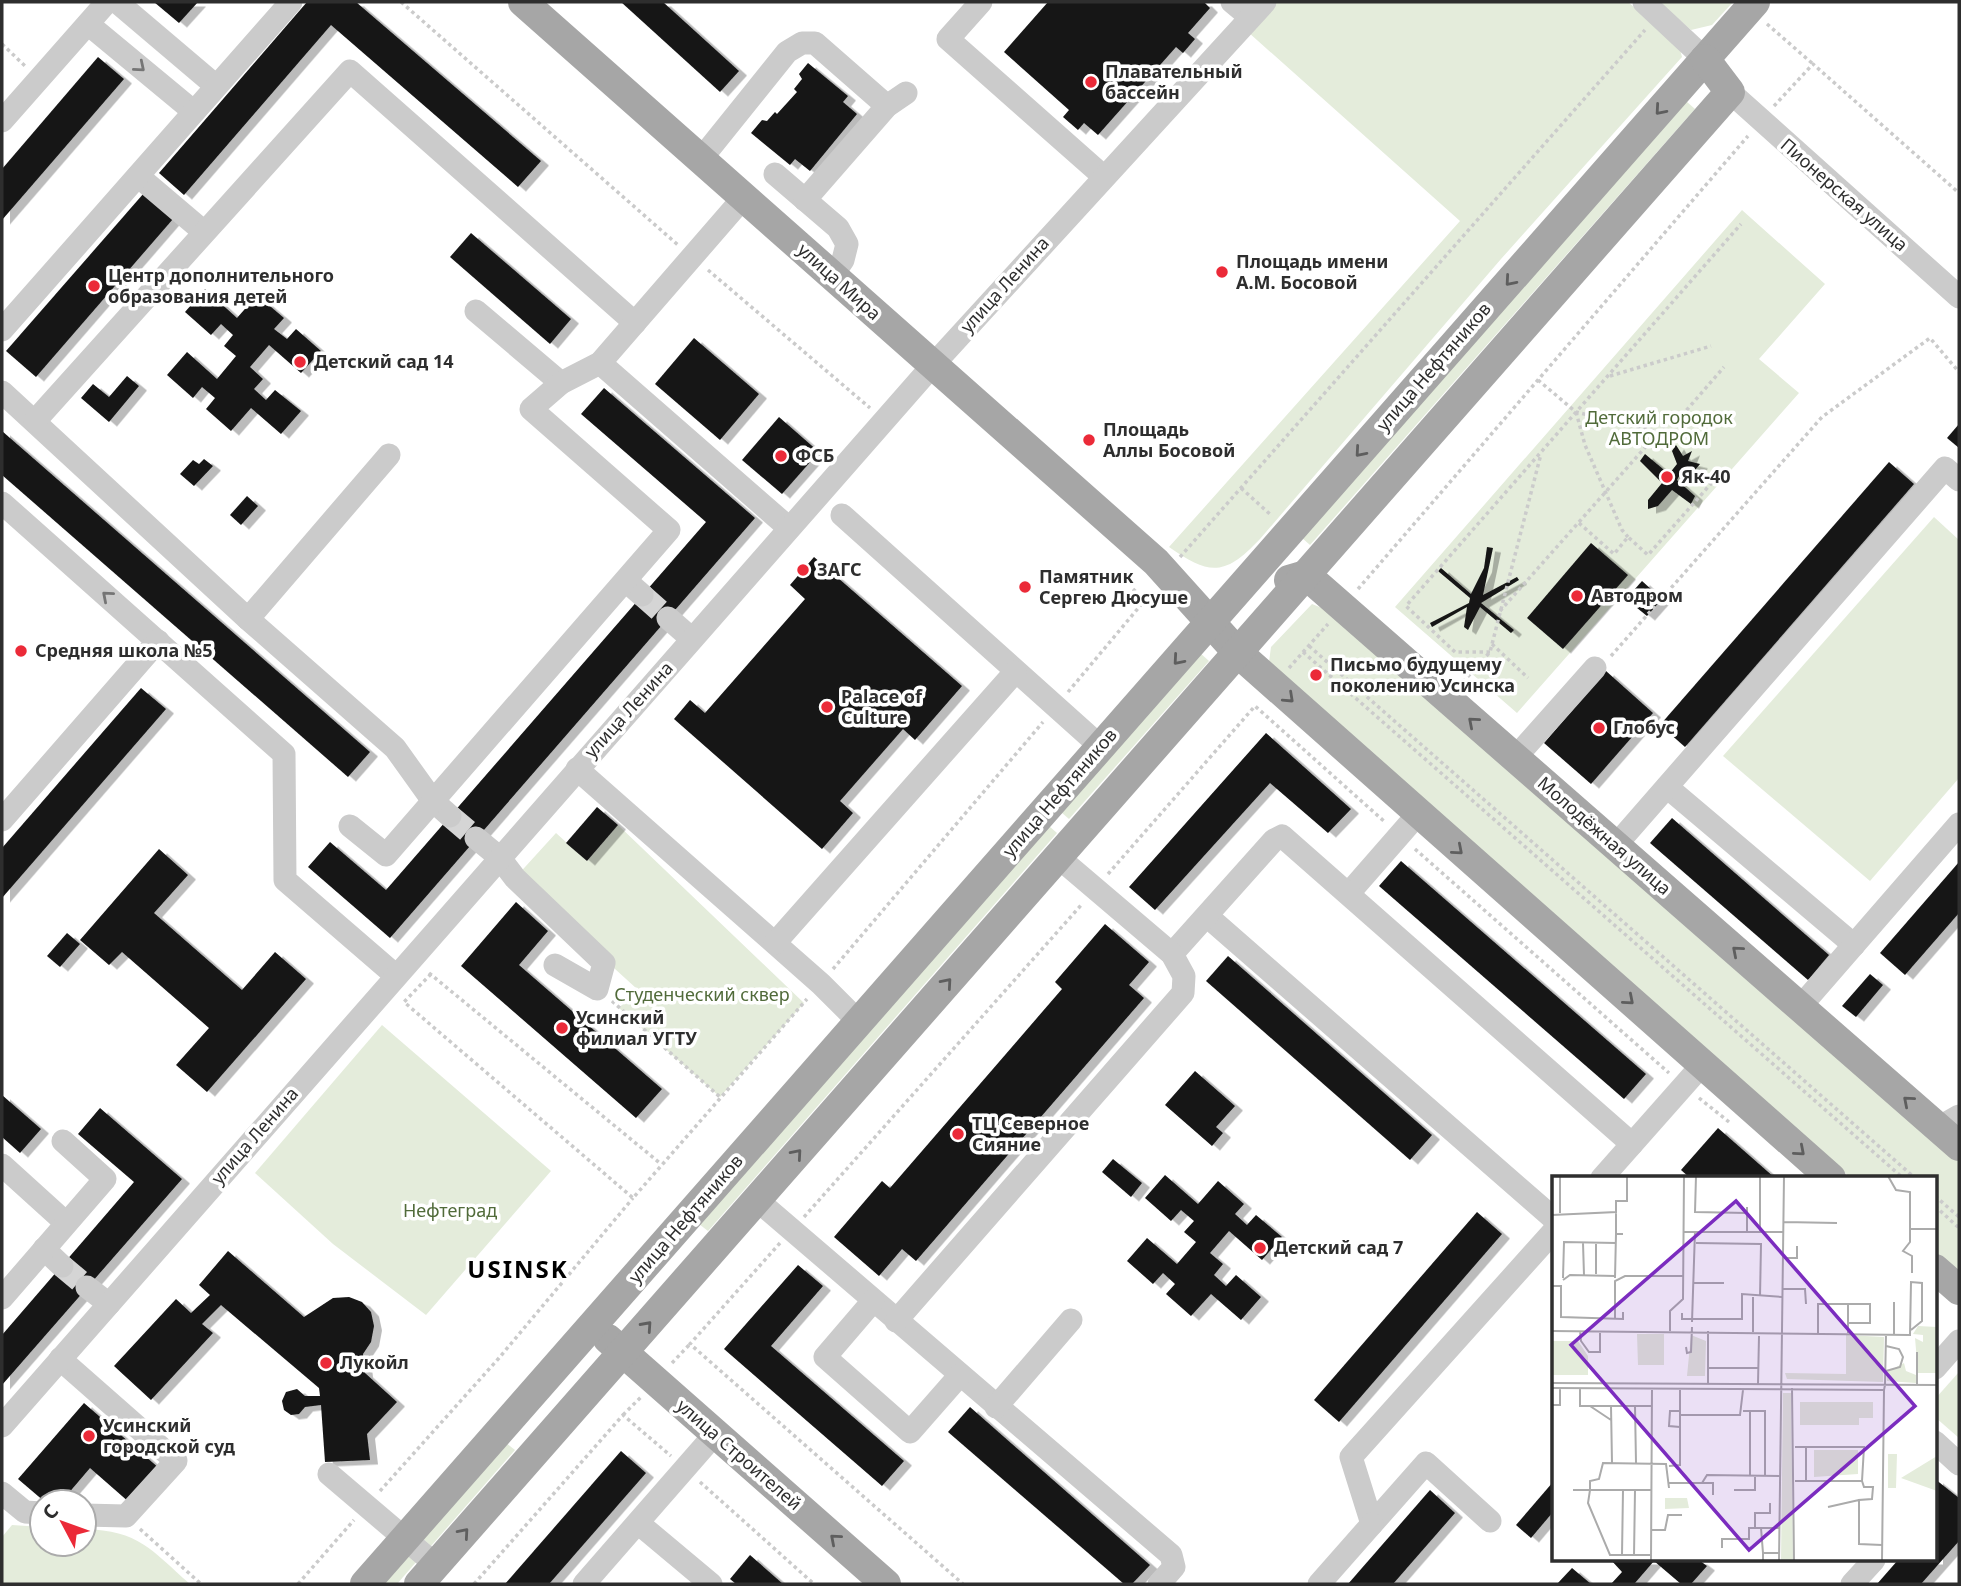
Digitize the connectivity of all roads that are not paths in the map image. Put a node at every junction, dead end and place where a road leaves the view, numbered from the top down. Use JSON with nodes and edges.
{"nodes":[{"id":1,"x":107,"y":2,"type":"edge"},
{"id":2,"x":117,"y":2,"type":"edge"},
{"id":3,"x":981,"y":2,"type":"edge"},
{"id":4,"x":1232,"y":2,"type":"edge"},
{"id":5,"x":531,"y":5,"type":"edge"},
{"id":6,"x":280,"y":6,"type":"edge"},
{"id":7,"x":1751,"y":6,"type":"edge"},
{"id":8,"x":1651,"y":8,"type":"edge"},
{"id":9,"x":1257,"y":9,"type":"edge"},
{"id":10,"x":88,"y":24,"type":"junction"},
{"id":11,"x":1705,"y":59,"type":"junction"},
{"id":12,"x":216,"y":86,"type":"junction"},
{"id":13,"x":1730,"y":92,"type":"junction"},
{"id":14,"x":193,"y":111,"type":"junction"},
{"id":15,"x":2,"y":121,"type":"edge"},
{"id":16,"x":701,"y":159,"type":"junction"},
{"id":17,"x":775,"y":174,"type":"dead end"},
{"id":18,"x":138,"y":176,"type":"junction"},
{"id":19,"x":1103,"y":176,"type":"junction"},
{"id":20,"x":744,"y":197,"type":"junction"},
{"id":21,"x":805,"y":200,"type":"junction"},
{"id":22,"x":204,"y":232,"type":"junction"},
{"id":23,"x":832,"y":276,"type":"junction"},
{"id":24,"x":1959,"y":297,"type":"edge"},
{"id":25,"x":476,"y":311,"type":"dead end"},
{"id":26,"x":635,"y":323,"type":"junction"},
{"id":27,"x":2,"y":330,"type":"edge"},
{"id":28,"x":600,"y":363,"type":"junction"},
{"id":29,"x":933,"y":365,"type":"junction"},
{"id":30,"x":561,"y":383,"type":"junction"},
{"id":31,"x":2,"y":393,"type":"edge"},
{"id":32,"x":35,"y":421,"type":"junction"},
{"id":33,"x":389,"y":455,"type":"dead end"},
{"id":34,"x":1959,"y":480,"type":"edge"},
{"id":35,"x":2,"y":503,"type":"edge"},
{"id":36,"x":842,"y":515,"type":"dead end"},
{"id":37,"x":789,"y":528,"type":"junction"},
{"id":38,"x":1162,"y":566,"type":"junction"},
{"id":39,"x":1306,"y":575,"type":"junction"},
{"id":40,"x":1233,"y":597,"type":"junction"},
{"id":41,"x":668,"y":618,"type":"tunnel mouth"},
{"id":42,"x":248,"y":619,"type":"junction"},
{"id":43,"x":1210,"y":622,"type":"junction"},
{"id":44,"x":692,"y":639,"type":"junction"},
{"id":45,"x":159,"y":641,"type":"junction"},
{"id":46,"x":1238,"y":653,"type":"junction"},
{"id":47,"x":1600,"y":666,"type":"road end"},
{"id":48,"x":1015,"y":673,"type":"junction"},
{"id":49,"x":1101,"y":747,"type":"junction"},
{"id":50,"x":1515,"y":758,"type":"junction"},
{"id":51,"x":577,"y":769,"type":"junction"},
{"id":52,"x":1667,"y":787,"type":"junction"},
{"id":53,"x":442,"y":809,"type":"junction"},
{"id":54,"x":1045,"y":811,"type":"junction"},
{"id":55,"x":2,"y":820,"type":"edge"},
{"id":56,"x":1959,"y":824,"type":"edge"},
{"id":57,"x":1408,"y":825,"type":"junction"},
{"id":58,"x":350,"y":826,"type":"dead end"},
{"id":59,"x":476,"y":838,"type":"tunnel mouth"},
{"id":60,"x":1616,"y":845,"type":"junction"},
{"id":61,"x":1067,"y":847,"type":"junction"},
{"id":62,"x":499,"y":857,"type":"junction"},
{"id":63,"x":1349,"y":893,"type":"junction"},
{"id":64,"x":1207,"y":916,"type":"junction"},
{"id":65,"x":775,"y":943,"type":"junction"},
{"id":66,"x":1854,"y":945,"type":"junction"},
{"id":67,"x":1172,"y":954,"type":"junction"},
{"id":68,"x":555,"y":965,"type":"dead end"},
{"id":69,"x":395,"y":975,"type":"junction"},
{"id":70,"x":1800,"y":1007,"type":"junction"},
{"id":71,"x":859,"y":1022,"type":"junction"},
{"id":72,"x":1693,"y":1075,"type":"junction"},
{"id":73,"x":1952,"y":1130,"type":"edge"},
{"id":74,"x":63,"y":1141,"type":"dead end"},
{"id":75,"x":1632,"y":1144,"type":"junction"},
{"id":76,"x":2,"y":1165,"type":"edge"},
{"id":77,"x":1604,"y":1176,"type":"edge"},
{"id":78,"x":1828,"y":1176,"type":"edge"},
{"id":79,"x":757,"y":1200,"type":"junction"},
{"id":80,"x":1552,"y":1217,"type":"edge"},
{"id":81,"x":66,"y":1223,"type":"junction"},
{"id":82,"x":1552,"y":1233,"type":"edge"},
{"id":83,"x":44,"y":1249,"type":"junction"},
{"id":84,"x":62,"y":1266,"type":"tunnel mouth"},
{"id":85,"x":1937,"y":1271,"type":"edge"},
{"id":86,"x":88,"y":1287,"type":"tunnel mouth"},
{"id":87,"x":1959,"y":1290,"type":"edge"},
{"id":88,"x":2,"y":1298,"type":"edge"},
{"id":89,"x":873,"y":1301,"type":"junction"},
{"id":90,"x":109,"y":1304,"type":"junction"},
{"id":91,"x":1071,"y":1320,"type":"dead end"},
{"id":92,"x":896,"y":1321,"type":"junction"},
{"id":93,"x":593,"y":1325,"type":"junction"},
{"id":94,"x":1959,"y":1341,"type":"edge"},
{"id":95,"x":623,"y":1353,"type":"junction"},
{"id":96,"x":60,"y":1359,"type":"junction"},
{"id":97,"x":1937,"y":1366,"type":"edge"},
{"id":98,"x":960,"y":1375,"type":"junction"},
{"id":99,"x":996,"y":1407,"type":"junction"},
{"id":100,"x":2,"y":1426,"type":"edge"},
{"id":101,"x":715,"y":1434,"type":"junction"},
{"id":102,"x":1937,"y":1444,"type":"edge"},
{"id":103,"x":1959,"y":1464,"type":"edge"},
{"id":104,"x":329,"y":1474,"type":"dead end"},
{"id":105,"x":2,"y":1493,"type":"edge"},
{"id":106,"x":28,"y":1512,"type":"edge"},
{"id":107,"x":98,"y":1515,"type":"edge"},
{"id":108,"x":1490,"y":1521,"type":"dead end"},
{"id":109,"x":638,"y":1522,"type":"junction"},
{"id":110,"x":1372,"y":1524,"type":"junction"},
{"id":111,"x":405,"y":1539,"type":"junction"},
{"id":112,"x":1872,"y":1562,"type":"edge"},
{"id":113,"x":428,"y":1575,"type":"edge"},
{"id":114,"x":365,"y":1584,"type":"edge"},
{"id":115,"x":584,"y":1584,"type":"edge"},
{"id":116,"x":711,"y":1584,"type":"edge"},
{"id":117,"x":886,"y":1584,"type":"edge"},
{"id":118,"x":1159,"y":1584,"type":"edge"},
{"id":119,"x":1319,"y":1584,"type":"edge"},
{"id":120,"x":1852,"y":1584,"type":"edge"}],
"edges":[{"from":1,"to":10,"type":"street"},
{"from":2,"to":12,"type":"street"},
{"from":3,"to":19,"type":"street"},
{"from":4,"to":9,"type":"street"},
{"from":5,"to":16,"type":"main road","name":"улица Мира"},
{"from":6,"to":12,"type":"street"},
{"from":7,"to":11,"type":"main road","name":"улица Нефтяников"},
{"from":8,"to":11,"type":"street"},
{"from":9,"to":19,"type":"street","name":"улица Ленина"},
{"from":10,"to":14,"type":"street","one_way":true},
{"from":10,"to":15,"type":"street"},
{"from":11,"to":13,"type":"main road"},
{"from":11,"to":40,"type":"main road","name":"улица Нефтяников","one_way":true},
{"from":12,"to":14,"type":"street"},
{"from":13,"to":24,"type":"street","name":"Пионерская улица"},
{"from":13,"to":39,"type":"main road"},
{"from":14,"to":18,"type":"street"},
{"from":16,"to":20,"type":"main road","name":"улица Мира"},
{"from":16,"to":21,"type":"street"},
{"from":17,"to":21,"type":"street"},
{"from":18,"to":22,"type":"street"},
{"from":18,"to":27,"type":"street"},
{"from":19,"to":29,"type":"street","name":"улица Ленина"},
{"from":20,"to":23,"type":"main road","name":"улица Мира"},
{"from":20,"to":26,"type":"street"},
{"from":21,"to":23,"type":"street"},
{"from":22,"to":26,"type":"street"},
{"from":22,"to":32,"type":"street"},
{"from":23,"to":29,"type":"main road","name":"улица Мира"},
{"from":25,"to":30,"type":"street"},
{"from":26,"to":28,"type":"street"},
{"from":28,"to":30,"type":"street"},
{"from":28,"to":37,"type":"street"},
{"from":29,"to":37,"type":"street","name":"улица Ленина"},
{"from":29,"to":38,"type":"main road","name":"улица Мира"},
{"from":30,"to":53,"type":"street"},
{"from":31,"to":32,"type":"street"},
{"from":32,"to":42,"type":"street"},
{"from":33,"to":42,"type":"street"},
{"from":34,"to":52,"type":"street"},
{"from":45,"to":35,"type":"street","one_way":true},
{"from":36,"to":48,"type":"street"},
{"from":37,"to":44,"type":"street","name":"улица Ленина"},
{"from":38,"to":40,"type":"main road","name":"улица Мира"},
{"from":38,"to":43,"type":"main road","name":"улица Мира"},
{"from":39,"to":40,"type":"main road"},
{"from":39,"to":46,"type":"main road"},
{"from":50,"to":39,"type":"main road","name":"Молодёжная улица","one_way":true},
{"from":40,"to":43,"type":"main road","name":"улица Нефтяников"},
{"from":41,"to":44,"type":"street"},
{"from":42,"to":53,"type":"street"},
{"from":43,"to":46,"type":"main road"},
{"from":43,"to":49,"type":"main road","name":"улица Нефтяников","one_way":true},
{"from":44,"to":51,"type":"street","name":"улица Ленина"},
{"from":45,"to":55,"type":"street"},
{"from":45,"to":69,"type":"street"},
{"from":46,"to":57,"type":"main road","one_way":true},
{"from":46,"to":61,"type":"main road"},
{"from":47,"to":50,"type":"street"},
{"from":48,"to":49,"type":"street"},
{"from":48,"to":65,"type":"street"},
{"from":49,"to":54,"type":"main road","name":"улица Нефтяников"},
{"from":50,"to":60,"type":"main road","name":"Молодёжная улица"},
{"from":51,"to":62,"type":"street","name":"улица Ленина"},
{"from":51,"to":65,"type":"street"},
{"from":52,"to":60,"type":"street"},
{"from":52,"to":66,"type":"street"},
{"from":53,"to":58,"type":"street"},
{"from":54,"to":61,"type":"main road"},
{"from":54,"to":71,"type":"main road","name":"улица Нефтяников"},
{"from":56,"to":66,"type":"street"},
{"from":57,"to":63,"type":"street"},
{"from":57,"to":72,"type":"main road","one_way":true},
{"from":59,"to":62,"type":"street"},
{"from":70,"to":60,"type":"main road","name":"Молодёжная улица","one_way":true},
{"from":61,"to":67,"type":"street"},
{"from":79,"to":61,"type":"main road","one_way":true},
{"from":62,"to":68,"type":"street"},
{"from":62,"to":69,"type":"street","name":"улица Ленина"},
{"from":63,"to":64,"type":"street"},
{"from":63,"to":75,"type":"street"},
{"from":64,"to":67,"type":"street"},
{"from":64,"to":80,"type":"street"},
{"from":65,"to":71,"type":"street"},
{"from":66,"to":70,"type":"street"},
{"from":67,"to":92,"type":"street"},
{"from":69,"to":90,"type":"street","name":"улица Ленина"},
{"from":73,"to":70,"type":"main road","name":"Молодёжная улица","one_way":true},
{"from":71,"to":93,"type":"main road","name":"улица Нефтяников"},
{"from":72,"to":75,"type":"street"},
{"from":72,"to":78,"type":"main road","one_way":true},
{"from":74,"to":81,"type":"street"},
{"from":75,"to":77,"type":"street"},
{"from":76,"to":81,"type":"street"},
{"from":79,"to":89,"type":"street"},
{"from":95,"to":79,"type":"main road","one_way":true},
{"from":81,"to":83,"type":"street"},
{"from":82,"to":110,"type":"street"},
{"from":83,"to":84,"type":"street"},
{"from":83,"to":88,"type":"street"},
{"from":85,"to":87,"type":"main road"},
{"from":86,"to":90,"type":"street"},
{"from":89,"to":92,"type":"street"},
{"from":89,"to":98,"type":"street"},
{"from":90,"to":96,"type":"street","name":"улица Ленина"},
{"from":91,"to":99,"type":"street"},
{"from":92,"to":98,"type":"street"},
{"from":93,"to":95,"type":"main road","name":"улица Строителей"},
{"from":93,"to":111,"type":"main road","name":"улица Нефтяников"},
{"from":94,"to":97,"type":"street"},
{"from":95,"to":101,"type":"main road","name":"улица Строителей"},
{"from":113,"to":95,"type":"main road","one_way":true},
{"from":96,"to":100,"type":"street","name":"улица Ленина"},
{"from":96,"to":107,"type":"street"},
{"from":98,"to":99,"type":"street"},
{"from":99,"to":118,"type":"street"},
{"from":101,"to":109,"type":"street"},
{"from":117,"to":101,"type":"main road","name":"улица Строителей","one_way":true},
{"from":102,"to":103,"type":"street"},
{"from":104,"to":111,"type":"street"},
{"from":105,"to":106,"type":"street"},
{"from":108,"to":110,"type":"street"},
{"from":109,"to":115,"type":"street"},
{"from":109,"to":116,"type":"street"},
{"from":110,"to":119,"type":"street"},
{"from":111,"to":113,"type":"street"},
{"from":111,"to":114,"type":"main road","name":"улица Нефтяников"},
{"from":112,"to":120,"type":"street"}]}
